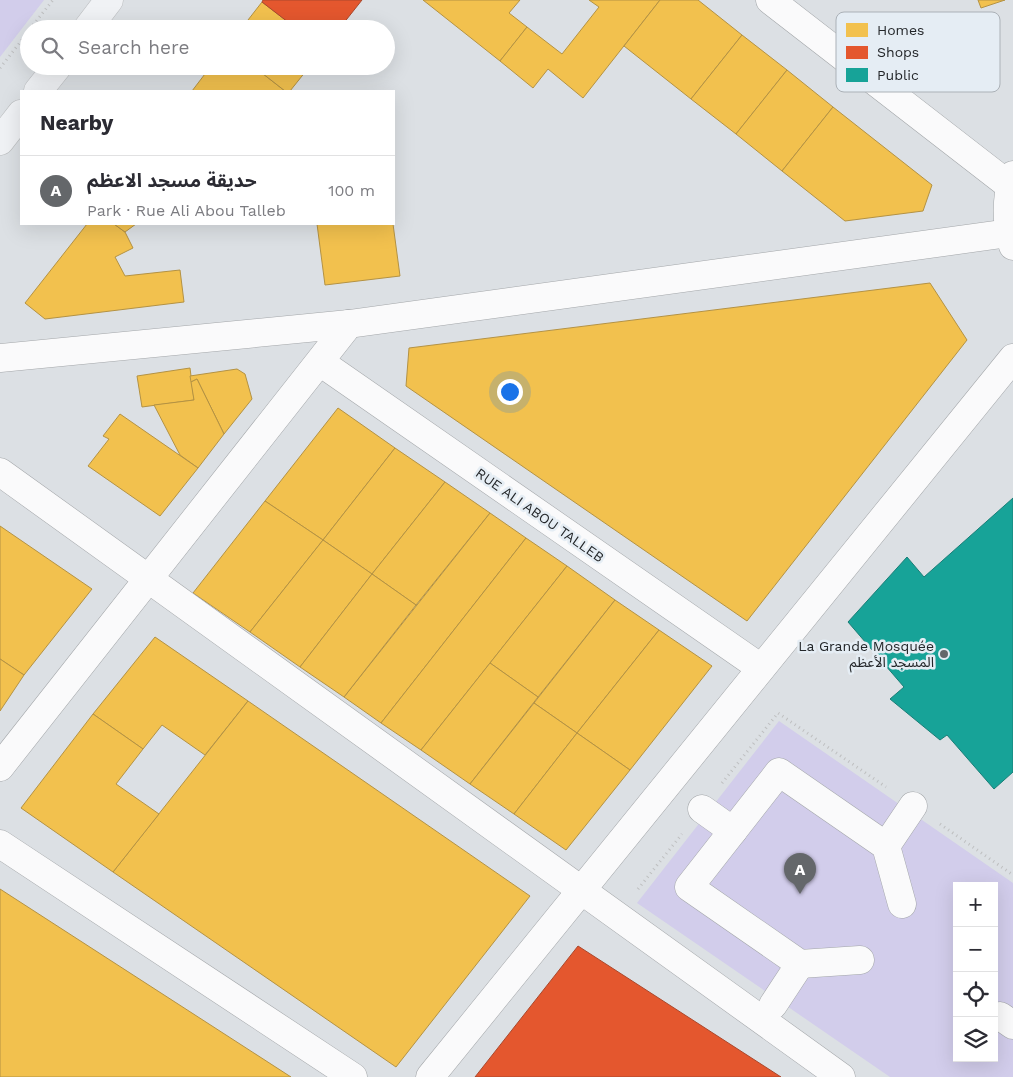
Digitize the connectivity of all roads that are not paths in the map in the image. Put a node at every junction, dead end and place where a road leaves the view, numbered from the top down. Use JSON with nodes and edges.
{"nodes":[{"id":1,"x":109,"y":0,"type":"edge"},
{"id":2,"x":770,"y":0,"type":"edge"},
{"id":3,"x":94,"y":20,"type":"edge"},
{"id":4,"x":836,"y":49,"type":"edge"},
{"id":5,"x":51,"y":75,"type":"edge"},
{"id":6,"x":39,"y":90,"type":"edge"},
{"id":7,"x":893,"y":92,"type":"edge"},
{"id":8,"x":20,"y":115,"type":"edge"},
{"id":9,"x":0,"y":141,"type":"edge"},
{"id":10,"x":1011,"y":180,"type":"edge"},
{"id":11,"x":1011,"y":240,"type":"edge"},
{"id":12,"x":349,"y":324,"type":"junction"},
{"id":13,"x":0,"y":358,"type":"edge"},
{"id":14,"x":1013,"y":358,"type":"edge"},
{"id":15,"x":320,"y":362,"type":"junction"},
{"id":16,"x":0,"y":472,"type":"edge"},
{"id":17,"x":148,"y":578,"type":"junction"},
{"id":18,"x":761,"y":668,"type":"junction"},
{"id":19,"x":0,"y":766,"type":"edge"},
{"id":20,"x":913,"y":806,"type":"road end"},
{"id":21,"x":702,"y":810,"type":"road end"},
{"id":22,"x":733,"y":831,"type":"junction"},
{"id":23,"x":0,"y":844,"type":"edge"},
{"id":24,"x":886,"y":846,"type":"junction"},
{"id":25,"x":581,"y":890,"type":"junction"},
{"id":26,"x":902,"y":904,"type":"dead end"},
{"id":27,"x":860,"y":960,"type":"dead end"},
{"id":28,"x":800,"y":964,"type":"junction"},
{"id":29,"x":773,"y":1005,"type":"dead end"},
{"id":30,"x":353,"y":1077,"type":"edge"},
{"id":31,"x":430,"y":1077,"type":"edge"},
{"id":32,"x":841,"y":1077,"type":"edge"}],
"edges":[{"from":1,"to":3,"type":"main road"},
{"from":2,"to":4,"type":"street"},
{"from":5,"to":6,"type":"main road"},
{"from":7,"to":10,"type":"street"},
{"from":8,"to":9,"type":"main road"},
{"from":10,"to":11,"type":"street"},
{"from":11,"to":12,"type":"street"},
{"from":12,"to":13,"type":"street"},
{"from":12,"to":15,"type":"street"},
{"from":14,"to":18,"type":"street"},
{"from":15,"to":17,"type":"street"},
{"from":15,"to":18,"type":"street","name":"RUE ALI ABOU TALLEB"},
{"from":16,"to":17,"type":"street"},
{"from":17,"to":19,"type":"street"},
{"from":17,"to":25,"type":"street"},
{"from":18,"to":25,"type":"street"},
{"from":20,"to":24,"type":"street"},
{"from":21,"to":22,"type":"street"},
{"from":22,"to":24,"type":"street"},
{"from":22,"to":28,"type":"street"},
{"from":23,"to":30,"type":"street"},
{"from":24,"to":26,"type":"street"},
{"from":25,"to":31,"type":"street"},
{"from":25,"to":32,"type":"street"},
{"from":27,"to":28,"type":"street"},
{"from":28,"to":29,"type":"street"}]}
